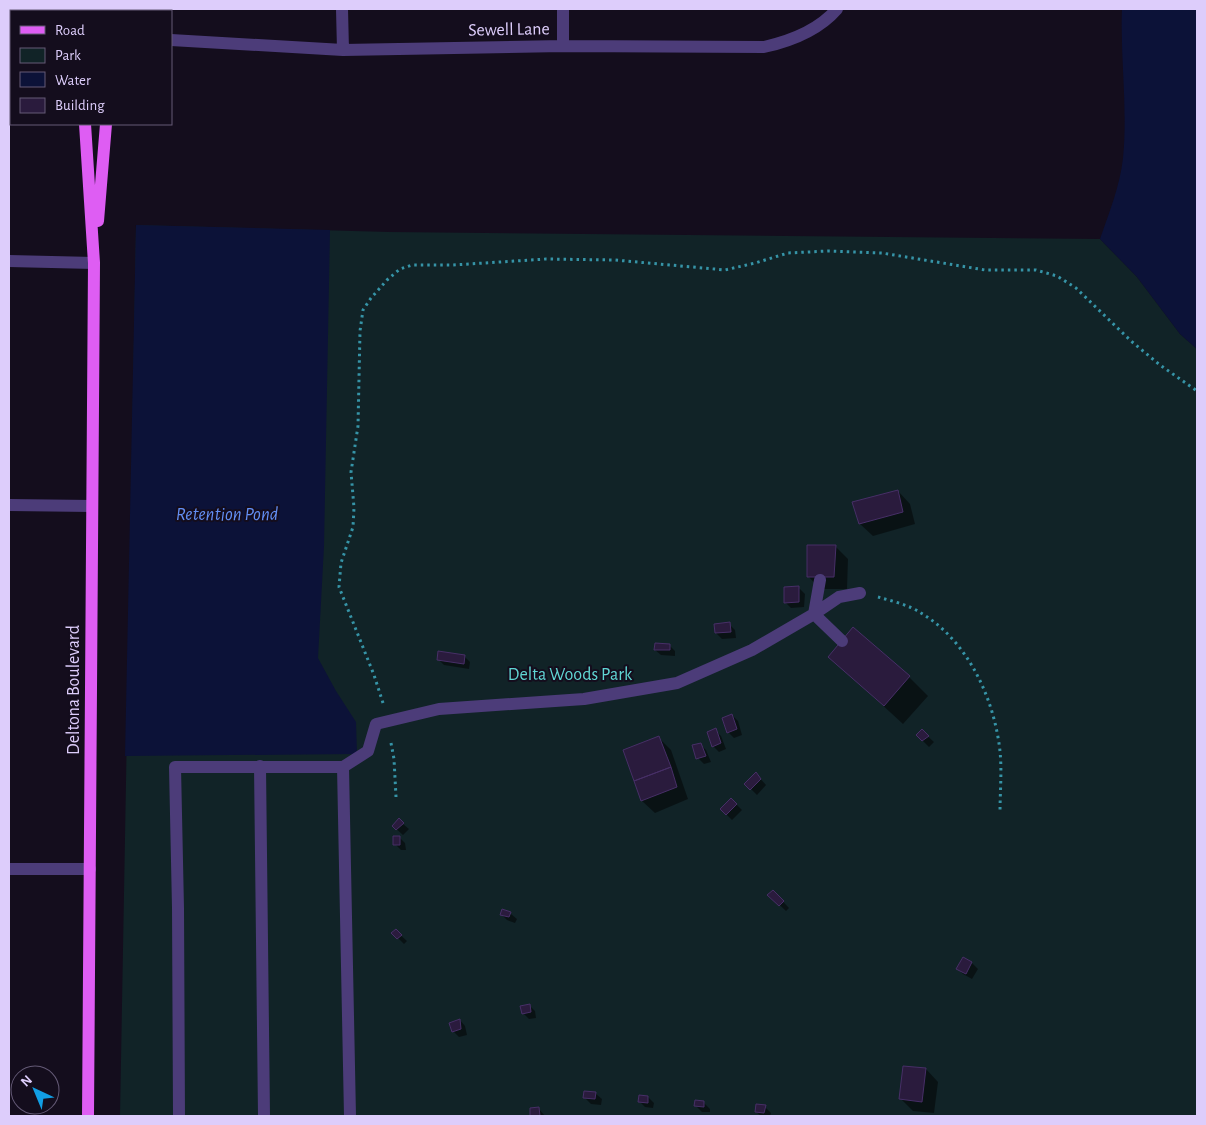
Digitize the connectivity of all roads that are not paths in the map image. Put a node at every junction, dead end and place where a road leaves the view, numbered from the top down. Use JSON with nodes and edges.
{"nodes":[{"id":1,"x":342,"y":9,"type":"edge"},
{"id":2,"x":563,"y":9,"type":"edge"},
{"id":3,"x":837,"y":9,"type":"edge"},
{"id":4,"x":172,"y":40,"type":"edge"},
{"id":5,"x":563,"y":46,"type":"junction"},
{"id":6,"x":343,"y":50,"type":"junction"},
{"id":7,"x":85,"y":125,"type":"edge"},
{"id":8,"x":106,"y":125,"type":"edge"},
{"id":9,"x":9,"y":261,"type":"edge"},
{"id":10,"x":94,"y":263,"type":"junction"},
{"id":11,"x":9,"y":505,"type":"edge"},
{"id":12,"x":92,"y":506,"type":"junction"},
{"id":13,"x":820,"y":580,"type":"dead end"},
{"id":14,"x":860,"y":592,"type":"road end"},
{"id":15,"x":814,"y":614,"type":"junction"},
{"id":16,"x":842,"y":641,"type":"dead end"},
{"id":17,"x":260,"y":766,"type":"junction"},
{"id":18,"x":344,"y":767,"type":"junction"},
{"id":19,"x":9,"y":869,"type":"edge"},
{"id":20,"x":90,"y":869,"type":"junction"},
{"id":21,"x":88,"y":1116,"type":"edge"},
{"id":22,"x":178,"y":1116,"type":"edge"},
{"id":23,"x":264,"y":1116,"type":"edge"},
{"id":24,"x":350,"y":1116,"type":"edge"}],
"edges":[{"from":1,"to":6,"type":"street"},
{"from":2,"to":5,"type":"street"},
{"from":3,"to":5,"type":"street","name":"Sewell Lane"},
{"from":4,"to":6,"type":"street","name":"Sewell Lane"},
{"from":5,"to":6,"type":"street","name":"Sewell Lane"},
{"from":7,"to":10,"type":"main road","name":"Deltona Boulevard"},
{"from":8,"to":10,"type":"main road","name":"Deltona Boulevard"},
{"from":9,"to":10,"type":"street"},
{"from":10,"to":12,"type":"main road","name":"Deltona Boulevard"},
{"from":11,"to":12,"type":"street"},
{"from":12,"to":20,"type":"main road","name":"Deltona Boulevard"},
{"from":13,"to":15,"type":"street"},
{"from":14,"to":15,"type":"street"},
{"from":15,"to":16,"type":"street"},
{"from":15,"to":18,"type":"street"},
{"from":17,"to":18,"type":"street"},
{"from":17,"to":22,"type":"street"},
{"from":17,"to":23,"type":"street"},
{"from":18,"to":24,"type":"street"},
{"from":19,"to":20,"type":"street"},
{"from":20,"to":21,"type":"main road","name":"Deltona Boulevard"}]}
